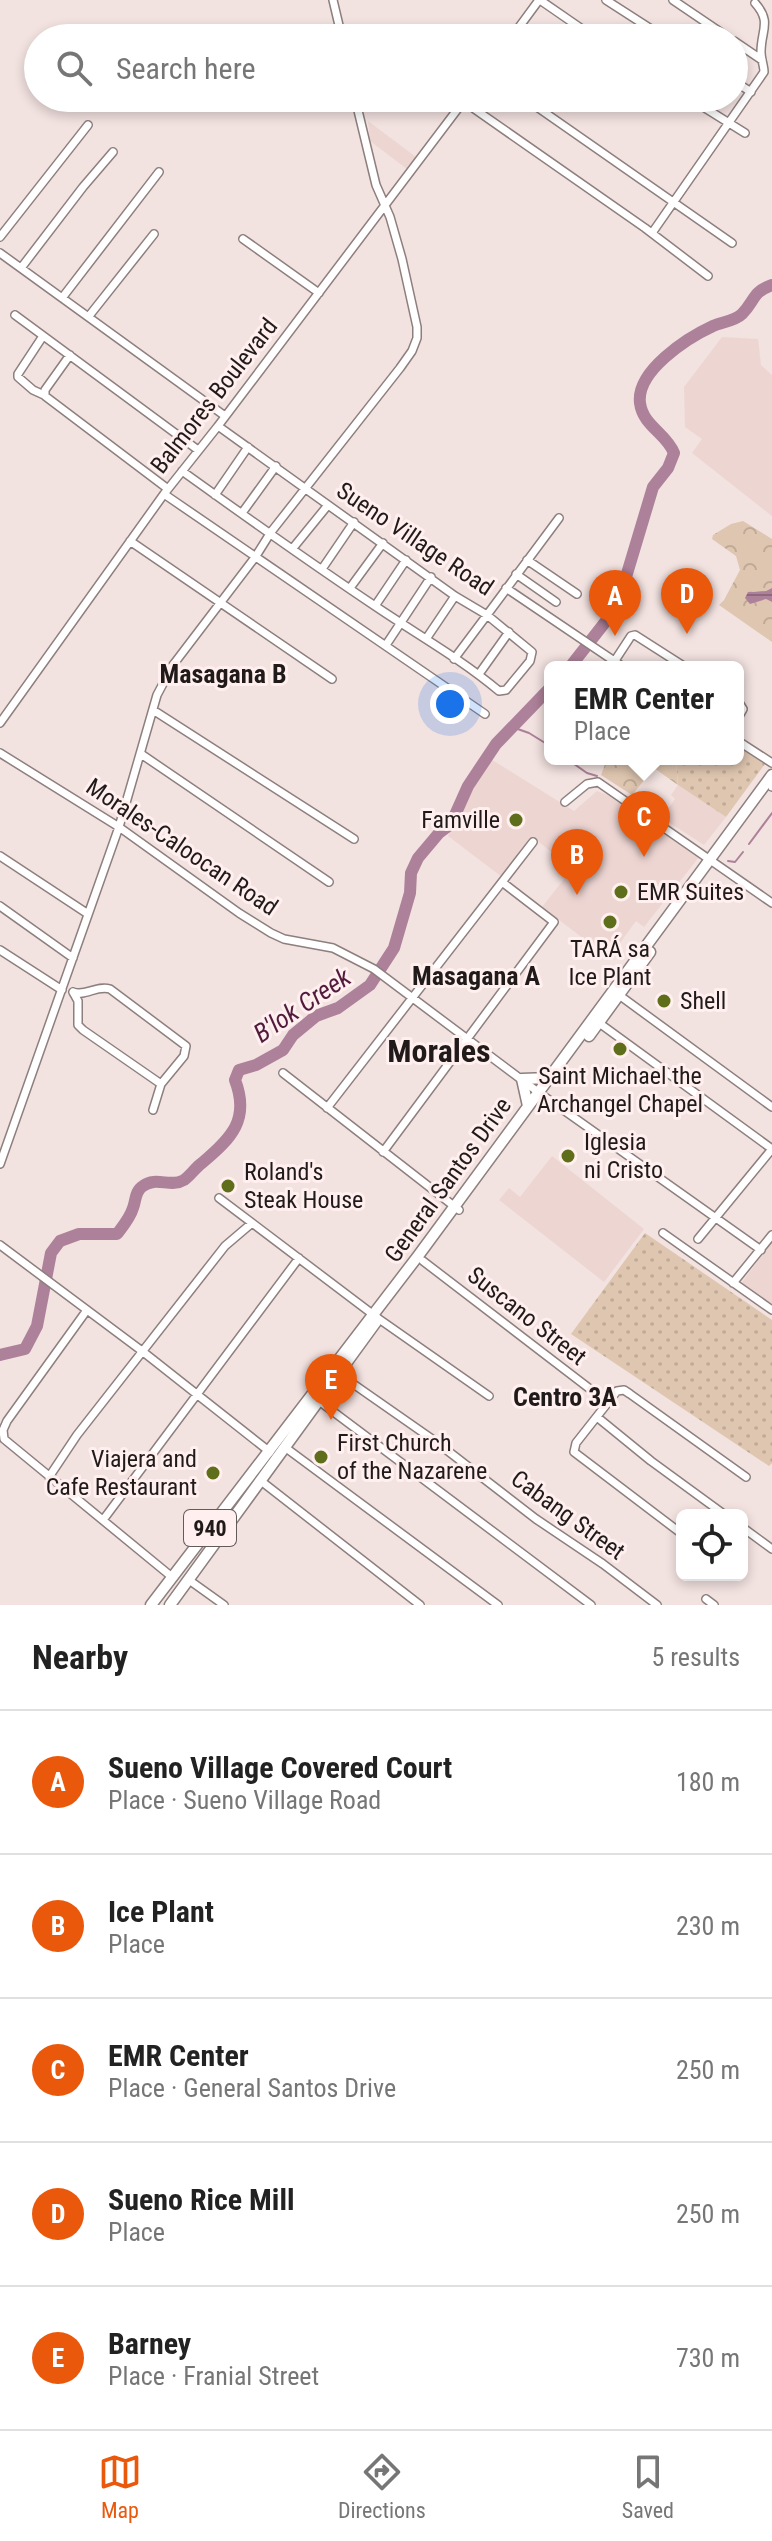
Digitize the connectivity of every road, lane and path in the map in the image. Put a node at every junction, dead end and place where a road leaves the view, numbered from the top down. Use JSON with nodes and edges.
{"nodes":[{"id":1,"x":333,"y":0,"type":"edge"},
{"id":2,"x":540,"y":0,"type":"edge"},
{"id":3,"x":606,"y":0,"type":"edge"},
{"id":4,"x":673,"y":0,"type":"edge"},
{"id":5,"x":755,"y":3,"type":"dead end"},
{"id":6,"x":339,"y":24,"type":"edge"},
{"id":7,"x":522,"y":24,"type":"edge"},
{"id":8,"x":575,"y":24,"type":"edge"},
{"id":9,"x":643,"y":24,"type":"edge"},
{"id":10,"x":708,"y":24,"type":"edge"},
{"id":11,"x":748,"y":50,"type":"edge"},
{"id":12,"x":762,"y":60,"type":"junction"},
{"id":13,"x":748,"y":90,"type":"edge"},
{"id":14,"x":751,"y":92,"type":"junction"},
{"id":15,"x":748,"y":96,"type":"edge"},
{"id":16,"x":358,"y":112,"type":"edge"},
{"id":17,"x":456,"y":112,"type":"edge"},
{"id":18,"x":482,"y":112,"type":"edge"},
{"id":19,"x":544,"y":112,"type":"edge"},
{"id":20,"x":711,"y":112,"type":"edge"},
{"id":21,"x":737,"y":112,"type":"edge"},
{"id":22,"x":729,"y":123,"type":"junction"},
{"id":23,"x":88,"y":125,"type":"dead end"},
{"id":24,"x":745,"y":133,"type":"dead end"},
{"id":25,"x":113,"y":152,"type":"dead end"},
{"id":26,"x":159,"y":172,"type":"dead end"},
{"id":27,"x":673,"y":202,"type":"junction"},
{"id":28,"x":385,"y":207,"type":"junction"},
{"id":29,"x":652,"y":233,"type":"junction"},
{"id":30,"x":154,"y":234,"type":"dead end"},
{"id":31,"x":0,"y":237,"type":"edge"},
{"id":32,"x":243,"y":239,"type":"dead end"},
{"id":33,"x":732,"y":243,"type":"dead end"},
{"id":34,"x":0,"y":253,"type":"edge"},
{"id":35,"x":21,"y":268,"type":"junction"},
{"id":36,"x":708,"y":276,"type":"dead end"},
{"id":37,"x":319,"y":293,"type":"junction"},
{"id":38,"x":62,"y":298,"type":"junction"},
{"id":39,"x":15,"y":315,"type":"dead end"},
{"id":40,"x":89,"y":316,"type":"junction"},
{"id":41,"x":43,"y":336,"type":"junction"},
{"id":42,"x":70,"y":355,"type":"junction"},
{"id":43,"x":44,"y":395,"type":"junction"},
{"id":44,"x":225,"y":416,"type":"junction"},
{"id":45,"x":218,"y":426,"type":"junction"},
{"id":46,"x":248,"y":447,"type":"junction"},
{"id":47,"x":198,"y":450,"type":"junction"},
{"id":48,"x":276,"y":466,"type":"junction"},
{"id":49,"x":182,"y":471,"type":"junction"},
{"id":50,"x":307,"y":488,"type":"junction"},
{"id":51,"x":166,"y":491,"type":"junction"},
{"id":52,"x":215,"y":495,"type":"junction"},
{"id":53,"x":328,"y":505,"type":"junction"},
{"id":54,"x":242,"y":513,"type":"junction"},
{"id":55,"x":559,"y":518,"type":"dead end"},
{"id":56,"x":354,"y":522,"type":"junction"},
{"id":57,"x":271,"y":532,"type":"junction"},
{"id":58,"x":130,"y":541,"type":"junction"},
{"id":59,"x":383,"y":543,"type":"junction"},
{"id":60,"x":293,"y":548,"type":"junction"},
{"id":61,"x":256,"y":556,"type":"junction"},
{"id":62,"x":406,"y":560,"type":"junction"},
{"id":63,"x":527,"y":560,"type":"junction"},
{"id":64,"x":322,"y":569,"type":"junction"},
{"id":65,"x":516,"y":574,"type":"junction"},
{"id":66,"x":431,"y":577,"type":"junction"},
{"id":67,"x":350,"y":588,"type":"junction"},
{"id":68,"x":506,"y":588,"type":"junction"},
{"id":69,"x":577,"y":594,"type":"dead end"},
{"id":70,"x":455,"y":596,"type":"junction"},
{"id":71,"x":556,"y":602,"type":"dead end"},
{"id":72,"x":220,"y":603,"type":"junction"},
{"id":73,"x":375,"y":606,"type":"junction"},
{"id":74,"x":487,"y":615,"type":"junction"},
{"id":75,"x":400,"y":623,"type":"junction"},
{"id":76,"x":509,"y":632,"type":"junction"},
{"id":77,"x":426,"y":639,"type":"junction"},
{"id":78,"x":386,"y":645,"type":"junction"},
{"id":79,"x":454,"y":659,"type":"junction"},
{"id":80,"x":612,"y":661,"type":"edge"},
{"id":81,"x":615,"y":661,"type":"edge"},
{"id":82,"x":676,"y":661,"type":"edge"},
{"id":83,"x":479,"y":674,"type":"junction"},
{"id":84,"x":332,"y":679,"type":"dead end"},
{"id":85,"x":153,"y":710,"type":"junction"},
{"id":86,"x":485,"y":714,"type":"dead end"},
{"id":87,"x":0,"y":723,"type":"edge"},
{"id":88,"x":744,"y":745,"type":"edge"},
{"id":89,"x":0,"y":753,"type":"edge"},
{"id":90,"x":141,"y":754,"type":"junction"},
{"id":91,"x":772,"y":763,"type":"edge"},
{"id":92,"x":772,"y":775,"type":"edge"},
{"id":93,"x":772,"y":786,"type":"edge"},
{"id":94,"x":565,"y":802,"type":"dead end"},
{"id":95,"x":119,"y":827,"type":"junction"},
{"id":96,"x":354,"y":839,"type":"dead end"},
{"id":97,"x":533,"y":842,"type":"dead end"},
{"id":98,"x":0,"y":856,"type":"edge"},
{"id":99,"x":712,"y":861,"type":"junction"},
{"id":100,"x":329,"y":882,"type":"dead end"},
{"id":101,"x":502,"y":882,"type":"junction"},
{"id":102,"x":772,"y":903,"type":"edge"},
{"id":103,"x":0,"y":906,"type":"edge"},
{"id":104,"x":88,"y":914,"type":"junction"},
{"id":105,"x":0,"y":950,"type":"edge"},
{"id":106,"x":73,"y":958,"type":"junction"},
{"id":107,"x":63,"y":988,"type":"junction"},
{"id":108,"x":73,"y":992,"type":"junction"},
{"id":109,"x":619,"y":995,"type":"junction"},
{"id":110,"x":412,"y":996,"type":"junction"},
{"id":111,"x":596,"y":1021,"type":"junction"},
{"id":112,"x":468,"y":1037,"type":"junction"},
{"id":113,"x":283,"y":1073,"type":"dead end"},
{"id":114,"x":549,"y":1078,"type":"junction"},
{"id":115,"x":522,"y":1079,"type":"junction"},
{"id":116,"x":161,"y":1084,"type":"junction"},
{"id":117,"x":541,"y":1094,"type":"junction"},
{"id":118,"x":528,"y":1106,"type":"junction"},
{"id":119,"x":772,"y":1107,"type":"edge"},
{"id":120,"x":327,"y":1108,"type":"junction"},
{"id":121,"x":153,"y":1110,"type":"dead end"},
{"id":122,"x":4,"y":1144,"type":"edge"},
{"id":123,"x":772,"y":1149,"type":"edge"},
{"id":124,"x":383,"y":1152,"type":"junction"},
{"id":125,"x":0,"y":1164,"type":"edge"},
{"id":126,"x":219,"y":1198,"type":"dead end"},
{"id":127,"x":457,"y":1208,"type":"junction"},
{"id":128,"x":717,"y":1217,"type":"junction"},
{"id":129,"x":252,"y":1223,"type":"junction"},
{"id":130,"x":663,"y":1233,"type":"dead end"},
{"id":131,"x":772,"y":1235,"type":"edge"},
{"id":132,"x":698,"y":1239,"type":"dead end"},
{"id":133,"x":0,"y":1245,"type":"edge"},
{"id":134,"x":761,"y":1250,"type":"junction"},
{"id":135,"x":299,"y":1258,"type":"junction"},
{"id":136,"x":423,"y":1261,"type":"junction"},
{"id":137,"x":733,"y":1283,"type":"junction"},
{"id":138,"x":87,"y":1310,"type":"junction"},
{"id":139,"x":772,"y":1310,"type":"edge"},
{"id":140,"x":376,"y":1317,"type":"junction"},
{"id":141,"x":142,"y":1351,"type":"junction"},
{"id":142,"x":339,"y":1374,"type":"junction"},
{"id":143,"x":196,"y":1394,"type":"junction"},
{"id":144,"x":489,"y":1396,"type":"dead end"},
{"id":145,"x":319,"y":1401,"type":"junction"},
{"id":146,"x":607,"y":1402,"type":"junction"},
{"id":147,"x":597,"y":1417,"type":"junction"},
{"id":148,"x":286,"y":1448,"type":"junction"},
{"id":149,"x":274,"y":1455,"type":"junction"},
{"id":150,"x":49,"y":1477,"type":"junction"},
{"id":151,"x":746,"y":1477,"type":"dead end"},
{"id":152,"x":261,"y":1481,"type":"junction"},
{"id":153,"x":717,"y":1509,"type":"edge"},
{"id":154,"x":103,"y":1520,"type":"junction"},
{"id":155,"x":676,"y":1529,"type":"edge"},
{"id":156,"x":748,"y":1531,"type":"edge"},
{"id":157,"x":772,"y":1549,"type":"edge"},
{"id":158,"x":172,"y":1577,"type":"junction"},
{"id":159,"x":189,"y":1580,"type":"junction"},
{"id":160,"x":706,"y":1599,"type":"dead end"},
{"id":161,"x":151,"y":1605,"type":"edge"},
{"id":162,"x":170,"y":1605,"type":"edge"},
{"id":163,"x":224,"y":1605,"type":"edge"},
{"id":164,"x":420,"y":1605,"type":"edge"},
{"id":165,"x":498,"y":1605,"type":"edge"},
{"id":166,"x":591,"y":1605,"type":"edge"},
{"id":167,"x":657,"y":1605,"type":"edge"},
{"id":168,"x":714,"y":1605,"type":"edge"}],
"edges":[{"from":1,"to":6,"type":"street"},
{"from":2,"to":7,"type":"street"},
{"from":2,"to":8,"type":"street"},
{"from":3,"to":9,"type":"street"},
{"from":4,"to":10,"type":"street"},
{"from":5,"to":12,"type":"street"},
{"from":11,"to":12,"type":"street"},
{"from":12,"to":14,"type":"street"},
{"from":13,"to":14,"type":"street"},
{"from":14,"to":15,"type":"street"},
{"from":16,"to":28,"type":"street"},
{"from":17,"to":28,"type":"street","name":"Balmores Boulevard"},
{"from":18,"to":29,"type":"street"},
{"from":19,"to":27,"type":"street"},
{"from":20,"to":22,"type":"street"},
{"from":21,"to":22,"type":"street"},
{"from":22,"to":24,"type":"street"},
{"from":22,"to":27,"type":"street"},
{"from":23,"to":31,"type":"street"},
{"from":25,"to":35,"type":"street"},
{"from":26,"to":38,"type":"street"},
{"from":27,"to":29,"type":"street"},
{"from":27,"to":33,"type":"street"},
{"from":28,"to":37,"type":"street","name":"Balmores Boulevard"},
{"from":28,"to":50,"type":"street"},
{"from":29,"to":36,"type":"street"},
{"from":30,"to":40,"type":"street"},
{"from":32,"to":37,"type":"street"},
{"from":34,"to":35,"type":"street"},
{"from":35,"to":38,"type":"street"},
{"from":37,"to":44,"type":"street","name":"Balmores Boulevard"},
{"from":38,"to":40,"type":"street"},
{"from":39,"to":41,"type":"street"},
{"from":40,"to":44,"type":"street"},
{"from":41,"to":42,"type":"street"},
{"from":41,"to":43,"type":"street"},
{"from":42,"to":43,"type":"street"},
{"from":42,"to":47,"type":"street"},
{"from":43,"to":51,"type":"street"},
{"from":44,"to":45,"type":"street","name":"Balmores Boulevard"},
{"from":45,"to":46,"type":"street","name":"Sueno Village Road"},
{"from":45,"to":47,"type":"street","name":"Balmores Boulevard"},
{"from":46,"to":48,"type":"street","name":"Sueno Village Road"},
{"from":46,"to":52,"type":"street"},
{"from":47,"to":49,"type":"street","name":"Balmores Boulevard"},
{"from":48,"to":50,"type":"street","name":"Sueno Village Road"},
{"from":48,"to":54,"type":"street"},
{"from":49,"to":51,"type":"street","name":"Balmores Boulevard"},
{"from":49,"to":52,"type":"street"},
{"from":50,"to":53,"type":"street","name":"Sueno Village Road"},
{"from":50,"to":57,"type":"street"},
{"from":51,"to":58,"type":"street","name":"Balmores Boulevard"},
{"from":51,"to":61,"type":"street"},
{"from":52,"to":54,"type":"street"},
{"from":53,"to":56,"type":"street","name":"Sueno Village Road"},
{"from":53,"to":60,"type":"street"},
{"from":54,"to":57,"type":"street"},
{"from":55,"to":63,"type":"street"},
{"from":56,"to":59,"type":"street","name":"Sueno Village Road"},
{"from":56,"to":64,"type":"street"},
{"from":57,"to":60,"type":"street"},
{"from":57,"to":61,"type":"street"},
{"from":58,"to":72,"type":"street"},
{"from":58,"to":87,"type":"street","name":"Balmores Boulevard"},
{"from":59,"to":62,"type":"street","name":"Sueno Village Road"},
{"from":59,"to":67,"type":"street"},
{"from":60,"to":64,"type":"street"},
{"from":61,"to":72,"type":"street"},
{"from":61,"to":78,"type":"street"},
{"from":62,"to":66,"type":"street","name":"Sueno Village Road"},
{"from":62,"to":73,"type":"street"},
{"from":63,"to":65,"type":"street"},
{"from":63,"to":69,"type":"street"},
{"from":64,"to":67,"type":"street"},
{"from":65,"to":68,"type":"street"},
{"from":65,"to":71,"type":"street"},
{"from":66,"to":70,"type":"street","name":"Sueno Village Road"},
{"from":66,"to":75,"type":"street"},
{"from":67,"to":73,"type":"street"},
{"from":68,"to":74,"type":"street","name":"Sueno Village Road"},
{"from":68,"to":80,"type":"street","name":"Sueno Village Road"},
{"from":70,"to":74,"type":"street","name":"Sueno Village Road"},
{"from":70,"to":77,"type":"street"},
{"from":72,"to":84,"type":"street"},
{"from":72,"to":85,"type":"street"},
{"from":73,"to":75,"type":"street"},
{"from":74,"to":76,"type":"street"},
{"from":74,"to":79,"type":"street"},
{"from":75,"to":77,"type":"street"},
{"from":75,"to":78,"type":"street"},
{"from":76,"to":83,"type":"street"},
{"from":76,"to":83,"type":"street"},
{"from":77,"to":79,"type":"street"},
{"from":78,"to":86,"type":"street"},
{"from":79,"to":83,"type":"street"},
{"from":81,"to":82,"type":"street"},
{"from":85,"to":90,"type":"street"},
{"from":85,"to":96,"type":"street"},
{"from":88,"to":91,"type":"street"},
{"from":89,"to":95,"type":"street","name":"Morales-Caloocan Road"},
{"from":90,"to":95,"type":"street"},
{"from":90,"to":100,"type":"street"},
{"from":92,"to":99,"type":"highway","name":"General Santos Drive","number":"940"},
{"from":93,"to":99,"type":"highway","name":"General Santos Drive","number":"940"},
{"from":94,"to":99,"type":"street"},
{"from":95,"to":104,"type":"street"},
{"from":95,"to":110,"type":"street","name":"Morales-Caloocan Road"},
{"from":97,"to":101,"type":"street"},
{"from":98,"to":104,"type":"street"},
{"from":99,"to":102,"type":"street"},
{"from":99,"to":109,"type":"highway","name":"General Santos Drive","number":"940"},
{"from":99,"to":111,"type":"highway","name":"General Santos Drive","number":"940"},
{"from":101,"to":110,"type":"street"},
{"from":101,"to":112,"type":"street"},
{"from":103,"to":106,"type":"street"},
{"from":104,"to":106,"type":"street"},
{"from":105,"to":107,"type":"street"},
{"from":106,"to":107,"type":"street"},
{"from":107,"to":108,"type":"street"},
{"from":107,"to":122,"type":"street"},
{"from":108,"to":116,"type":"street"},
{"from":108,"to":116,"type":"street"},
{"from":109,"to":111,"type":"highway","name":"General Santos Drive","number":"940"},
{"from":109,"to":119,"type":"street"},
{"from":110,"to":112,"type":"street","name":"Morales-Caloocan Road"},
{"from":110,"to":120,"type":"street"},
{"from":111,"to":114,"type":"highway","name":"General Santos Drive","number":"940"},
{"from":111,"to":117,"type":"highway","name":"General Santos Drive","number":"940"},
{"from":111,"to":123,"type":"street"},
{"from":112,"to":115,"type":"street","name":"Morales-Caloocan Road"},
{"from":112,"to":124,"type":"street"},
{"from":113,"to":120,"type":"street"},
{"from":114,"to":115,"type":"highway"},
{"from":114,"to":117,"type":"highway","name":"General Santos Drive","number":"940"},
{"from":115,"to":117,"type":"street","name":"Morales-Caloocan Road"},
{"from":115,"to":118,"type":"highway"},
{"from":116,"to":121,"type":"street"},
{"from":117,"to":118,"type":"highway","name":"General Santos Drive","number":"940"},
{"from":117,"to":127,"type":"highway","name":"General Santos Drive","number":"940"},
{"from":117,"to":128,"type":"street","name":"Morales-Caloocan Road"},
{"from":118,"to":127,"type":"highway","name":"General Santos Drive","number":"940"},
{"from":120,"to":124,"type":"street"},
{"from":122,"to":125,"type":"street"},
{"from":123,"to":128,"type":"street"},
{"from":124,"to":127,"type":"street"},
{"from":126,"to":129,"type":"street"},
{"from":127,"to":136,"type":"highway","name":"General Santos Drive","number":"940"},
{"from":127,"to":140,"type":"highway","name":"General Santos Drive","number":"940"},
{"from":128,"to":132,"type":"street"},
{"from":128,"to":134,"type":"street","name":"Morales-Caloocan Road"},
{"from":129,"to":135,"type":"street"},
{"from":129,"to":141,"type":"street"},
{"from":130,"to":137,"type":"street"},
{"from":131,"to":134,"type":"street"},
{"from":133,"to":138,"type":"street"},
{"from":134,"to":137,"type":"street"},
{"from":135,"to":140,"type":"street"},
{"from":135,"to":143,"type":"street"},
{"from":136,"to":140,"type":"highway","name":"General Santos Drive","number":"940"},
{"from":136,"to":146,"type":"street","name":"Suscano Street"},
{"from":137,"to":139,"type":"street"},
{"from":138,"to":141,"type":"street"},
{"from":138,"to":150,"type":"street"},
{"from":140,"to":142,"type":"highway","name":"General Santos Drive","number":"940"},
{"from":140,"to":144,"type":"street"},
{"from":140,"to":149,"type":"highway","name":"General Santos Drive","number":"940"},
{"from":141,"to":143,"type":"street"},
{"from":141,"to":150,"type":"street"},
{"from":142,"to":145,"type":"highway","name":"General Santos Drive","number":"940"},
{"from":142,"to":167,"type":"street","name":"Cabang Street"},
{"from":143,"to":149,"type":"street"},
{"from":143,"to":154,"type":"street"},
{"from":145,"to":148,"type":"highway","name":"General Santos Drive","number":"940"},
{"from":145,"to":166,"type":"street"},
{"from":146,"to":147,"type":"street"},
{"from":146,"to":151,"type":"street"},
{"from":147,"to":153,"type":"street"},
{"from":147,"to":155,"type":"street"},
{"from":148,"to":149,"type":"highway","name":"General Santos Drive","number":"940"},
{"from":148,"to":165,"type":"street"},
{"from":149,"to":152,"type":"highway","name":"General Santos Drive","number":"940"},
{"from":149,"to":158,"type":"highway","name":"General Santos Drive","number":"940"},
{"from":150,"to":154,"type":"street"},
{"from":152,"to":159,"type":"highway","name":"General Santos Drive","number":"940"},
{"from":152,"to":164,"type":"street"},
{"from":154,"to":158,"type":"street"},
{"from":156,"to":157,"type":"street"},
{"from":158,"to":161,"type":"highway","name":"General Santos Drive","number":"940"},
{"from":159,"to":162,"type":"highway","name":"General Santos Drive","number":"940"},
{"from":159,"to":163,"type":"street"},
{"from":160,"to":168,"type":"street"}]}
